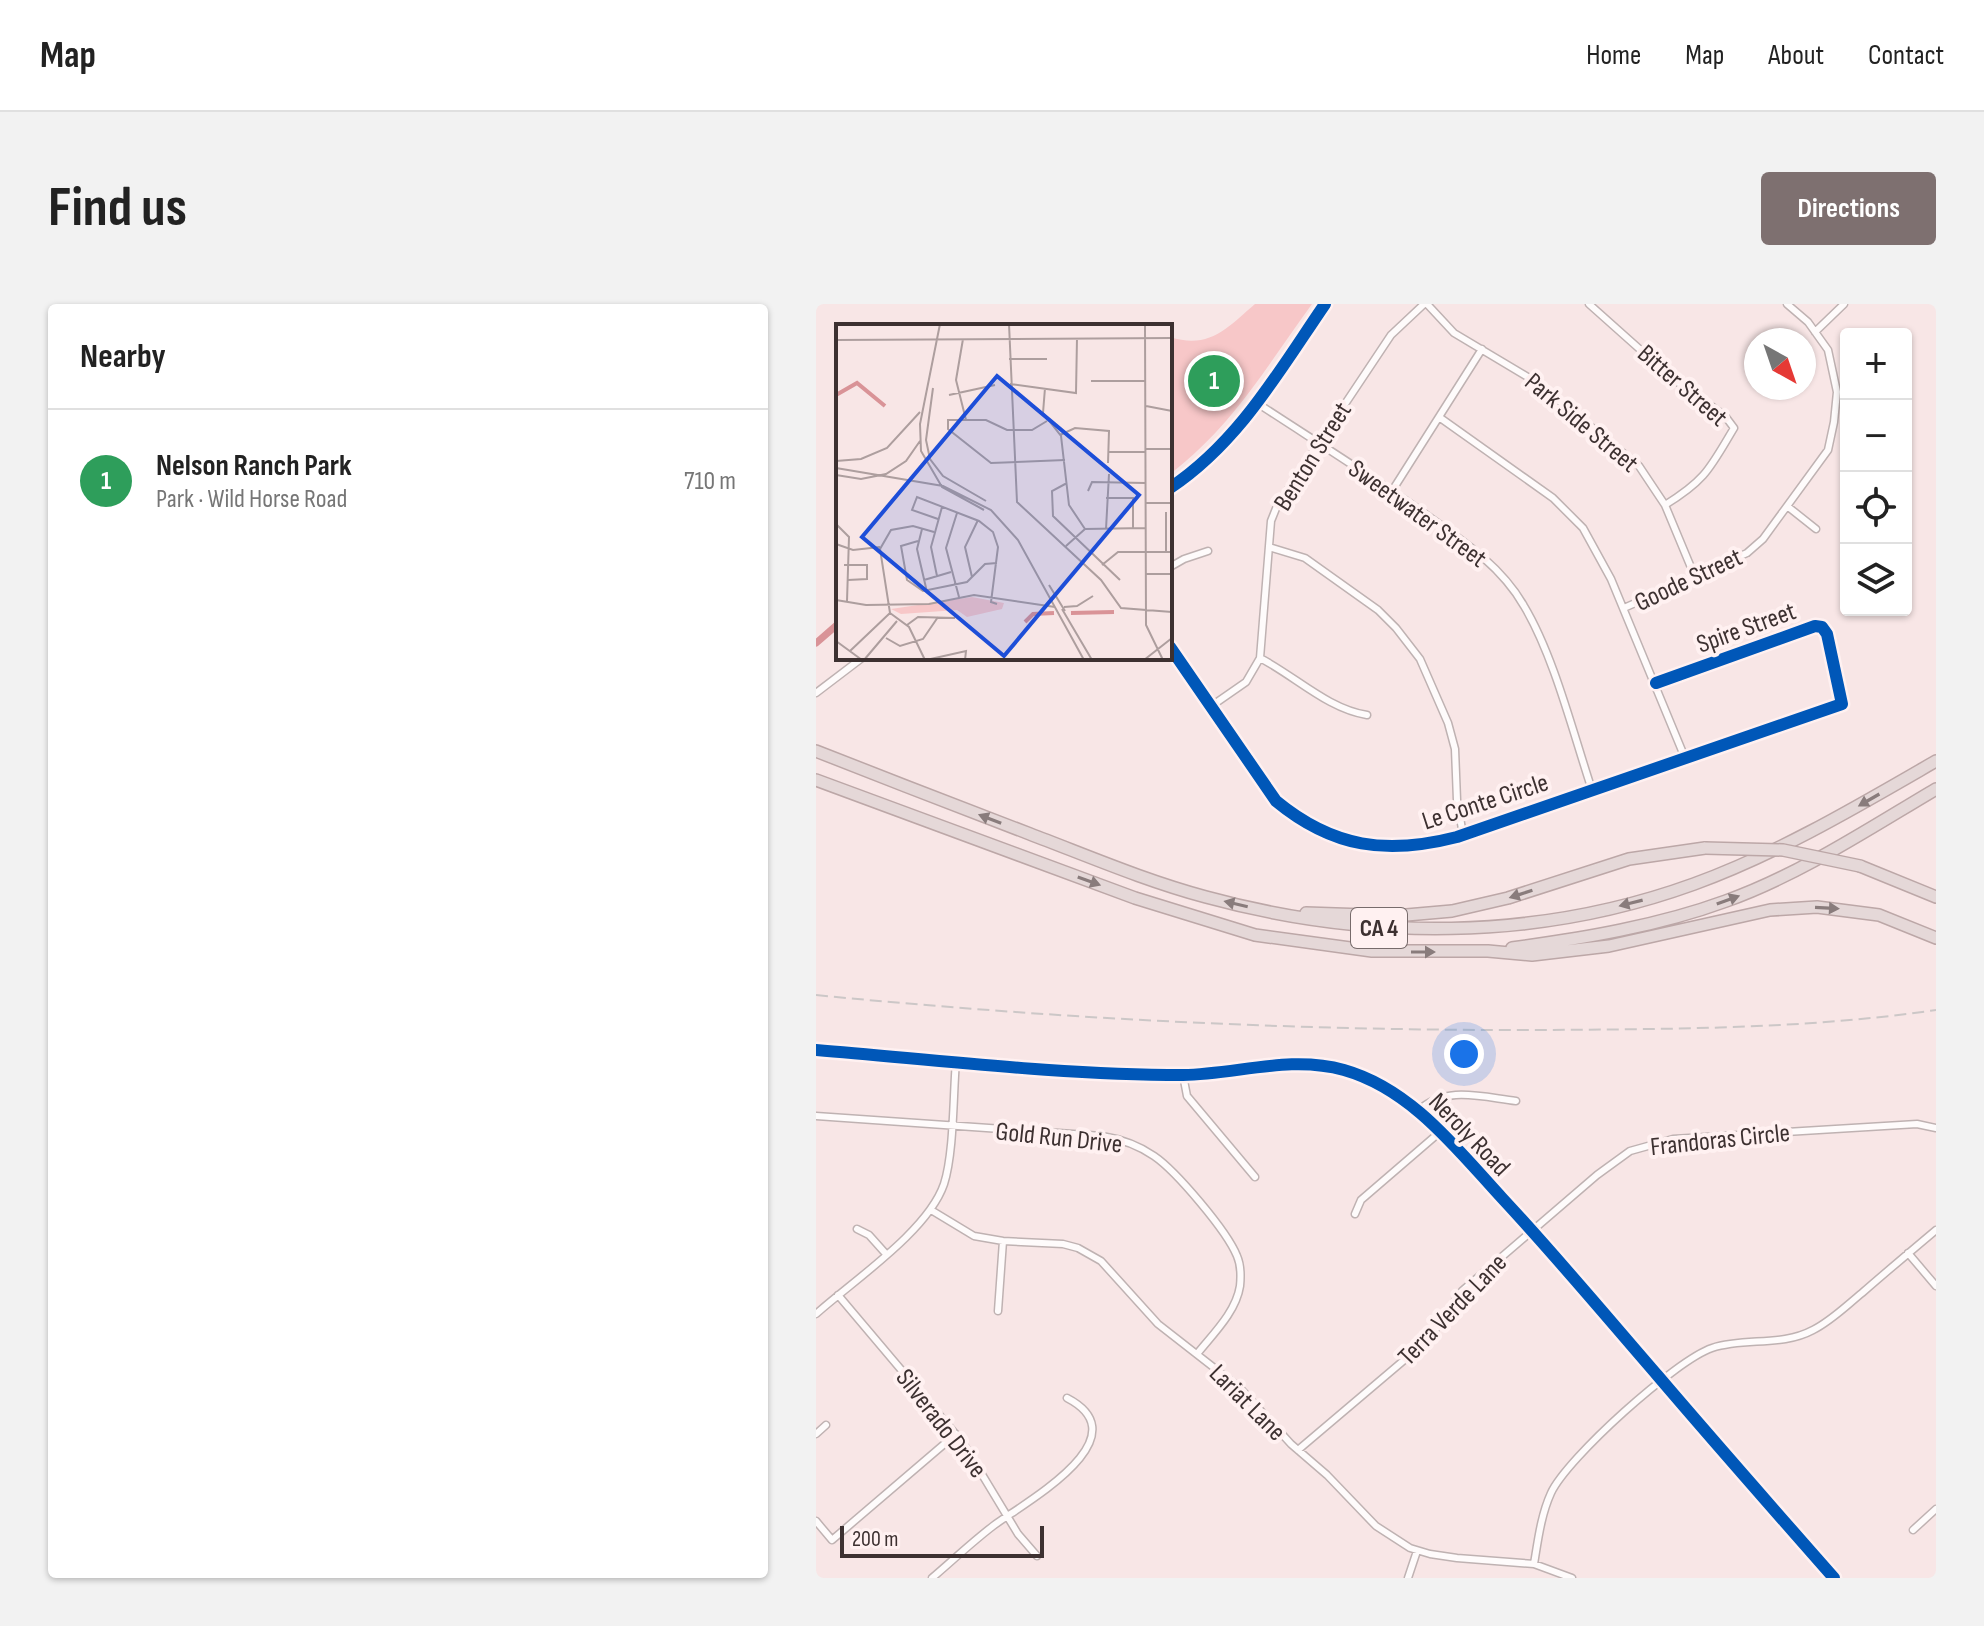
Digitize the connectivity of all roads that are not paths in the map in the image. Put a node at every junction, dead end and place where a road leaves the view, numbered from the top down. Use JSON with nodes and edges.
{"nodes":[{"id":1,"x":1325,"y":304,"type":"edge"},
{"id":2,"x":1425,"y":304,"type":"edge"},
{"id":3,"x":1589,"y":304,"type":"edge"},
{"id":4,"x":1787,"y":304,"type":"edge"},
{"id":5,"x":1844,"y":304,"type":"edge"},
{"id":6,"x":1812,"y":328,"type":"edge"},
{"id":7,"x":1816,"y":331,"type":"edge"},
{"id":8,"x":1816,"y":333,"type":"edge"},
{"id":9,"x":1482,"y":349,"type":"junction"},
{"id":10,"x":1257,"y":403,"type":"junction"},
{"id":11,"x":1439,"y":417,"type":"junction"},
{"id":12,"x":1318,"y":442,"type":"junction"},
{"id":13,"x":1172,"y":487,"type":"edge"},
{"id":14,"x":1392,"y":491,"type":"junction"},
{"id":15,"x":1665,"y":505,"type":"junction"},
{"id":16,"x":1787,"y":506,"type":"junction"},
{"id":17,"x":1816,"y":529,"type":"dead end"},
{"id":18,"x":1269,"y":547,"type":"junction"},
{"id":19,"x":1208,"y":551,"type":"dead end"},
{"id":20,"x":1172,"y":566,"type":"edge"},
{"id":21,"x":1695,"y":577,"type":"junction"},
{"id":22,"x":1624,"y":608,"type":"junction"},
{"id":23,"x":1172,"y":650,"type":"edge"},
{"id":24,"x":1260,"y":658,"type":"junction"},
{"id":25,"x":859,"y":660,"type":"edge"},
{"id":26,"x":1656,"y":683,"type":"junction"},
{"id":27,"x":816,"y":693,"type":"edge"},
{"id":28,"x":1842,"y":704,"type":"joint"},
{"id":29,"x":1210,"y":707,"type":"junction"},
{"id":30,"x":1367,"y":715,"type":"dead end"},
{"id":31,"x":816,"y":751,"type":"edge"},
{"id":32,"x":1685,"y":758,"type":"junction"},
{"id":33,"x":1936,"y":761,"type":"edge"},
{"id":34,"x":816,"y":780,"type":"edge"},
{"id":35,"x":816,"y":788,"type":"edge"},
{"id":36,"x":1936,"y":789,"type":"edge"},
{"id":37,"x":1592,"y":790,"type":"junction"},
{"id":38,"x":910,"y":816,"type":"junction"},
{"id":39,"x":1463,"y":835,"type":"junction"},
{"id":40,"x":1936,"y":897,"type":"edge"},
{"id":41,"x":1278,"y":914,"type":"junction"},
{"id":42,"x":1936,"y":938,"type":"edge"},
{"id":43,"x":1488,"y":951,"type":"junction"},
{"id":44,"x":816,"y":1050,"type":"edge"},
{"id":45,"x":956,"y":1061,"type":"junction"},
{"id":46,"x":1183,"y":1075,"type":"junction"},
{"id":47,"x":1516,"y":1101,"type":"dead end"},
{"id":48,"x":1418,"y":1111,"type":"junction"},
{"id":49,"x":816,"y":1116,"type":"edge"},
{"id":50,"x":951,"y":1126,"type":"junction"},
{"id":51,"x":1936,"y":1128,"type":"edge"},
{"id":52,"x":1440,"y":1132,"type":"junction"},
{"id":53,"x":1255,"y":1177,"type":"dead end"},
{"id":54,"x":931,"y":1210,"type":"junction"},
{"id":55,"x":1355,"y":1214,"type":"dead end"},
{"id":56,"x":857,"y":1229,"type":"dead end"},
{"id":57,"x":1936,"y":1230,"type":"edge"},
{"id":58,"x":1533,"y":1231,"type":"junction"},
{"id":59,"x":1003,"y":1241,"type":"junction"},
{"id":60,"x":1908,"y":1253,"type":"junction"},
{"id":61,"x":886,"y":1254,"type":"junction"},
{"id":62,"x":1936,"y":1286,"type":"edge"},
{"id":63,"x":838,"y":1295,"type":"junction"},
{"id":64,"x":998,"y":1311,"type":"dead end"},
{"id":65,"x":816,"y":1314,"type":"edge"},
{"id":66,"x":1197,"y":1354,"type":"junction"},
{"id":67,"x":1662,"y":1381,"type":"junction"},
{"id":68,"x":1067,"y":1398,"type":"dead end"},
{"id":69,"x":826,"y":1425,"type":"dead end"},
{"id":70,"x":816,"y":1434,"type":"edge"},
{"id":71,"x":956,"y":1434,"type":"junction"},
{"id":72,"x":1298,"y":1450,"type":"junction"},
{"id":73,"x":1936,"y":1509,"type":"edge"},
{"id":74,"x":1008,"y":1517,"type":"junction"},
{"id":75,"x":816,"y":1521,"type":"edge"},
{"id":76,"x":1913,"y":1530,"type":"dead end"},
{"id":77,"x":1417,"y":1551,"type":"junction"},
{"id":78,"x":1037,"y":1556,"type":"dead end"},
{"id":79,"x":1534,"y":1564,"type":"junction"},
{"id":80,"x":932,"y":1578,"type":"edge"},
{"id":81,"x":1408,"y":1578,"type":"edge"},
{"id":82,"x":1572,"y":1578,"type":"edge"},
{"id":83,"x":1834,"y":1578,"type":"edge"}],
"edges":[{"from":1,"to":10,"type":"street"},
{"from":2,"to":9,"type":"street","name":"Park Side Street"},
{"from":2,"to":12,"type":"street","name":"Benton Street"},
{"from":3,"to":15,"type":"street","name":"Bitter Street"},
{"from":4,"to":6,"type":"street","name":"Goode Street"},
{"from":5,"to":7,"type":"street"},
{"from":8,"to":16,"type":"street","name":"Goode Street"},
{"from":9,"to":11,"type":"street"},
{"from":9,"to":15,"type":"street","name":"Park Side Street"},
{"from":10,"to":12,"type":"street","name":"Sweetwater Street"},
{"from":10,"to":13,"type":"street"},
{"from":11,"to":14,"type":"street"},
{"from":11,"to":22,"type":"street"},
{"from":12,"to":14,"type":"street","name":"Sweetwater Street"},
{"from":12,"to":18,"type":"street","name":"Benton Street"},
{"from":14,"to":37,"type":"street","name":"Sweetwater Street"},
{"from":15,"to":21,"type":"street","name":"Park Side Street"},
{"from":16,"to":17,"type":"street"},
{"from":16,"to":21,"type":"street","name":"Goode Street"},
{"from":18,"to":24,"type":"street","name":"Benton Street"},
{"from":18,"to":39,"type":"street"},
{"from":19,"to":20,"type":"street"},
{"from":21,"to":22,"type":"street","name":"Goode Street"},
{"from":22,"to":26,"type":"street"},
{"from":23,"to":29,"type":"street","name":"Le Conte Circle"},
{"from":24,"to":29,"type":"street"},
{"from":24,"to":30,"type":"street"},
{"from":25,"to":27,"type":"street"},
{"from":26,"to":28,"type":"street","name":"Spire Street"},
{"from":26,"to":32,"type":"street"},
{"from":28,"to":32,"type":"street","name":"Le Conte Circle"},
{"from":29,"to":39,"type":"street","name":"Le Conte Circle"},
{"from":41,"to":31,"type":"highway","number":"CA 4","one_way":true},
{"from":32,"to":37,"type":"street","name":"Le Conte Circle"},
{"from":33,"to":41,"type":"highway","number":"CA 4","one_way":true},
{"from":34,"to":38,"type":"highway","number":"CA 4"},
{"from":35,"to":38,"type":"highway"},
{"from":43,"to":36,"type":"highway","number":"CA 4","one_way":true},
{"from":37,"to":39,"type":"street","name":"Le Conte Circle"},
{"from":38,"to":43,"type":"highway","number":"CA 4","one_way":true},
{"from":40,"to":41,"type":"highway","one_way":true,"bridge":true},
{"from":43,"to":42,"type":"highway","one_way":true},
{"from":44,"to":45,"type":"street","name":"Neroly Road"},
{"from":45,"to":46,"type":"street","name":"Neroly Road"},
{"from":45,"to":50,"type":"street"},
{"from":46,"to":48,"type":"street","name":"Neroly Road"},
{"from":46,"to":53,"type":"street"},
{"from":47,"to":48,"type":"street"},
{"from":48,"to":52,"type":"street","name":"Neroly Road"},
{"from":49,"to":50,"type":"street","name":"Gold Run Drive"},
{"from":50,"to":54,"type":"street"},
{"from":50,"to":66,"type":"street","name":"Gold Run Drive"},
{"from":51,"to":58,"type":"street","name":"Frandoras Circle"},
{"from":52,"to":55,"type":"street"},
{"from":52,"to":58,"type":"street","name":"Neroly Road"},
{"from":54,"to":59,"type":"street","name":"Lariat Lane"},
{"from":54,"to":61,"type":"street"},
{"from":56,"to":61,"type":"street"},
{"from":57,"to":60,"type":"street"},
{"from":58,"to":67,"type":"street","name":"Neroly Road"},
{"from":58,"to":72,"type":"street","name":"Terra Verde Lane"},
{"from":59,"to":64,"type":"street"},
{"from":59,"to":66,"type":"street","name":"Lariat Lane"},
{"from":60,"to":62,"type":"street"},
{"from":60,"to":67,"type":"street"},
{"from":61,"to":63,"type":"street"},
{"from":63,"to":65,"type":"street"},
{"from":63,"to":71,"type":"street","name":"Silverado Drive"},
{"from":66,"to":72,"type":"street","name":"Lariat Lane"},
{"from":67,"to":79,"type":"street"},
{"from":67,"to":83,"type":"street","name":"Neroly Road"},
{"from":68,"to":74,"type":"street"},
{"from":69,"to":70,"type":"street"},
{"from":71,"to":74,"type":"street","name":"Silverado Drive"},
{"from":71,"to":75,"type":"street"},
{"from":72,"to":77,"type":"street","name":"Lariat Lane"},
{"from":73,"to":76,"type":"street"},
{"from":74,"to":78,"type":"street","name":"Silverado Drive"},
{"from":74,"to":80,"type":"street"},
{"from":77,"to":79,"type":"street","name":"Lariat Lane"},
{"from":77,"to":81,"type":"street"},
{"from":79,"to":82,"type":"street","name":"Lariat Lane"}]}
